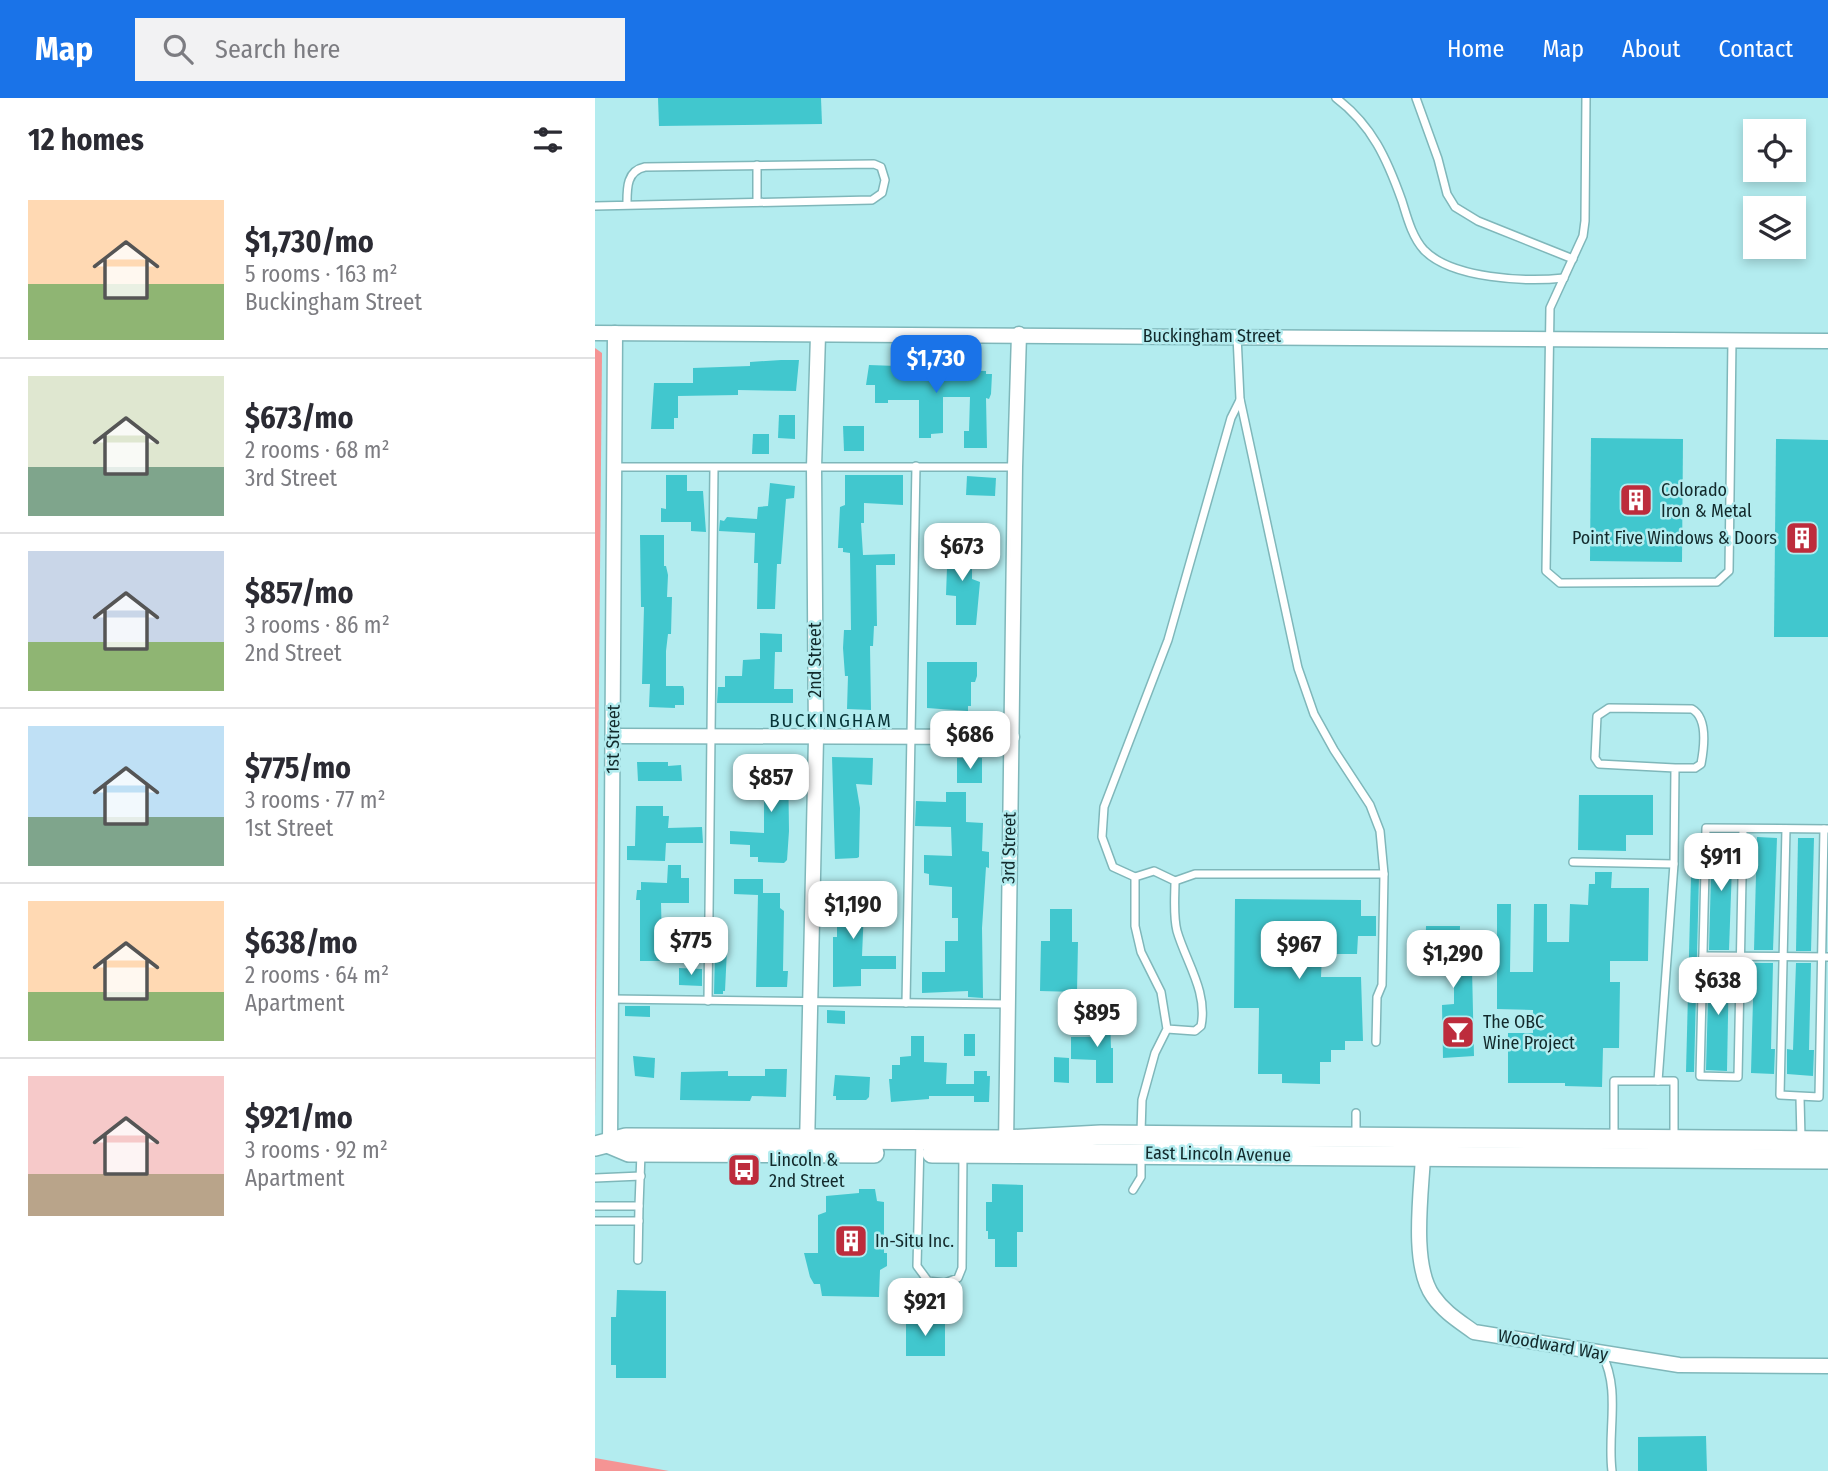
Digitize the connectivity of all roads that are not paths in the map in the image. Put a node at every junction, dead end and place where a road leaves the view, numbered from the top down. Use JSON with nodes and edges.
{"nodes":[{"id":1,"x":1336,"y":98,"type":"edge"},
{"id":2,"x":1416,"y":98,"type":"edge"},
{"id":3,"x":1586,"y":98,"type":"edge"},
{"id":4,"x":757,"y":165,"type":"junction"},
{"id":5,"x":757,"y":202,"type":"junction"},
{"id":6,"x":627,"y":205,"type":"junction"},
{"id":7,"x":595,"y":206,"type":"edge"},
{"id":8,"x":1573,"y":259,"type":"junction"},
{"id":9,"x":1564,"y":278,"type":"junction"},
{"id":10,"x":595,"y":333,"type":"edge"},
{"id":11,"x":615,"y":333,"type":"junction"},
{"id":12,"x":1019,"y":334,"type":"junction"},
{"id":13,"x":818,"y":335,"type":"junction"},
{"id":14,"x":1237,"y":336,"type":"junction"},
{"id":15,"x":1552,"y":339,"type":"junction"},
{"id":16,"x":1732,"y":341,"type":"junction"},
{"id":17,"x":1828,"y":341,"type":"edge"},
{"id":18,"x":1240,"y":400,"type":"junction"},
{"id":19,"x":916,"y":466,"type":"junction"},
{"id":20,"x":615,"y":467,"type":"junction"},
{"id":21,"x":814,"y":467,"type":"junction"},
{"id":22,"x":1015,"y":467,"type":"junction"},
{"id":23,"x":714,"y":468,"type":"junction"},
{"id":24,"x":613,"y":737,"type":"junction"},
{"id":25,"x":712,"y":737,"type":"junction"},
{"id":26,"x":1012,"y":737,"type":"junction"},
{"id":27,"x":815,"y":738,"type":"junction"},
{"id":28,"x":912,"y":738,"type":"junction"},
{"id":29,"x":1675,"y":768,"type":"junction"},
{"id":30,"x":1743,"y":829,"type":"junction"},
{"id":31,"x":1786,"y":829,"type":"junction"},
{"id":32,"x":1826,"y":829,"type":"edge"},
{"id":33,"x":1573,"y":862,"type":"dead end"},
{"id":34,"x":1674,"y":864,"type":"junction"},
{"id":35,"x":1384,"y":874,"type":"junction"},
{"id":36,"x":1135,"y":877,"type":"junction"},
{"id":37,"x":1175,"y":881,"type":"junction"},
{"id":38,"x":1703,"y":956,"type":"junction"},
{"id":39,"x":1740,"y":956,"type":"junction"},
{"id":40,"x":1783,"y":956,"type":"junction"},
{"id":41,"x":1825,"y":957,"type":"edge"},
{"id":42,"x":610,"y":999,"type":"junction"},
{"id":43,"x":708,"y":1001,"type":"junction"},
{"id":44,"x":808,"y":1002,"type":"junction"},
{"id":45,"x":906,"y":1003,"type":"junction"},
{"id":46,"x":1006,"y":1004,"type":"junction"},
{"id":47,"x":1167,"y":1030,"type":"junction"},
{"id":48,"x":1376,"y":1041,"type":"dead end"},
{"id":49,"x":1658,"y":1081,"type":"junction"},
{"id":50,"x":1800,"y":1098,"type":"junction"},
{"id":51,"x":1356,"y":1113,"type":"dead end"},
{"id":52,"x":1356,"y":1137,"type":"junction"},
{"id":53,"x":1614,"y":1139,"type":"junction"},
{"id":54,"x":1828,"y":1141,"type":"edge"},
{"id":55,"x":1141,"y":1144,"type":"junction"},
{"id":56,"x":603,"y":1145,"type":"edge"},
{"id":57,"x":807,"y":1146,"type":"junction"},
{"id":58,"x":920,"y":1146,"type":"junction"},
{"id":59,"x":963,"y":1146,"type":"junction"},
{"id":60,"x":1006,"y":1146,"type":"junction"},
{"id":61,"x":1674,"y":1149,"type":"junction"},
{"id":62,"x":1802,"y":1150,"type":"junction"},
{"id":63,"x":641,"y":1152,"type":"junction"},
{"id":64,"x":1423,"y":1157,"type":"junction"},
{"id":65,"x":1828,"y":1160,"type":"edge"},
{"id":66,"x":641,"y":1176,"type":"junction"},
{"id":67,"x":595,"y":1178,"type":"edge"},
{"id":68,"x":1133,"y":1190,"type":"dead end"},
{"id":69,"x":595,"y":1206,"type":"edge"},
{"id":70,"x":639,"y":1206,"type":"junction"},
{"id":71,"x":595,"y":1221,"type":"edge"},
{"id":72,"x":639,"y":1221,"type":"junction"},
{"id":73,"x":638,"y":1260,"type":"dead end"},
{"id":74,"x":1601,"y":1353,"type":"junction"},
{"id":75,"x":1828,"y":1366,"type":"edge"},
{"id":76,"x":1612,"y":1471,"type":"edge"}],
"edges":[{"from":1,"to":9,"type":"lane"},
{"from":2,"to":8,"type":"lane"},
{"from":3,"to":8,"type":"lane"},
{"from":4,"to":5,"type":"lane"},
{"from":4,"to":5,"type":"lane"},
{"from":4,"to":6,"type":"lane"},
{"from":5,"to":6,"type":"lane"},
{"from":6,"to":7,"type":"lane"},
{"from":8,"to":9,"type":"lane"},
{"from":9,"to":15,"type":"lane"},
{"from":10,"to":11,"type":"street","name":"Buckingham Street"},
{"from":11,"to":13,"type":"street","name":"Buckingham Street"},
{"from":11,"to":20,"type":"street","name":"1st Street"},
{"from":12,"to":13,"type":"street","name":"Buckingham Street"},
{"from":12,"to":14,"type":"street","name":"Buckingham Street"},
{"from":12,"to":22,"type":"street","name":"3rd Street"},
{"from":13,"to":21,"type":"street","name":"2nd Street"},
{"from":14,"to":15,"type":"street","name":"Buckingham Street"},
{"from":14,"to":18,"type":"lane"},
{"from":15,"to":16,"type":"street","name":"Buckingham Street"},
{"from":15,"to":16,"type":"lane"},
{"from":16,"to":17,"type":"street","name":"Buckingham Street"},
{"from":18,"to":35,"type":"lane"},
{"from":18,"to":36,"type":"lane"},
{"from":19,"to":21,"type":"lane"},
{"from":19,"to":22,"type":"lane"},
{"from":19,"to":28,"type":"lane"},
{"from":20,"to":23,"type":"lane"},
{"from":20,"to":24,"type":"street","name":"1st Street"},
{"from":21,"to":23,"type":"lane"},
{"from":21,"to":27,"type":"street","name":"2nd Street"},
{"from":22,"to":26,"type":"street","name":"3rd Street"},
{"from":23,"to":25,"type":"lane"},
{"from":24,"to":25,"type":"street"},
{"from":24,"to":42,"type":"street","name":"1st Street"},
{"from":25,"to":27,"type":"street"},
{"from":25,"to":43,"type":"lane"},
{"from":26,"to":28,"type":"street"},
{"from":26,"to":46,"type":"street","name":"3rd Street"},
{"from":27,"to":28,"type":"street"},
{"from":27,"to":44,"type":"street","name":"2nd Street"},
{"from":28,"to":45,"type":"lane"},
{"from":29,"to":29,"type":"lane"},
{"from":29,"to":34,"type":"lane"},
{"from":30,"to":31,"type":"lane"},
{"from":30,"to":38,"type":"lane"},
{"from":30,"to":39,"type":"lane"},
{"from":31,"to":32,"type":"lane"},
{"from":31,"to":40,"type":"lane"},
{"from":32,"to":41,"type":"lane"},
{"from":33,"to":34,"type":"lane"},
{"from":34,"to":49,"type":"lane"},
{"from":35,"to":37,"type":"lane"},
{"from":35,"to":48,"type":"lane"},
{"from":36,"to":37,"type":"lane"},
{"from":36,"to":47,"type":"lane"},
{"from":37,"to":47,"type":"lane"},
{"from":38,"to":39,"type":"lane"},
{"from":38,"to":39,"type":"lane"},
{"from":39,"to":40,"type":"lane"},
{"from":40,"to":41,"type":"lane"},
{"from":40,"to":50,"type":"lane"},
{"from":41,"to":50,"type":"lane"},
{"from":42,"to":43,"type":"lane"},
{"from":42,"to":56,"type":"street","name":"1st Street"},
{"from":43,"to":44,"type":"lane"},
{"from":44,"to":45,"type":"lane"},
{"from":44,"to":57,"type":"street","name":"2nd Street"},
{"from":45,"to":46,"type":"lane"},
{"from":46,"to":60,"type":"street","name":"3rd Street"},
{"from":47,"to":55,"type":"lane"},
{"from":49,"to":53,"type":"lane"},
{"from":49,"to":61,"type":"lane"},
{"from":50,"to":62,"type":"lane"},
{"from":51,"to":52,"type":"lane"},
{"from":52,"to":53,"type":"street","name":"East Lincoln Avenue"},
{"from":52,"to":55,"type":"street","name":"East Lincoln Avenue"},
{"from":53,"to":61,"type":"street","name":"East Lincoln Avenue"},
{"from":54,"to":62,"type":"street","name":"East Lincoln Avenue"},
{"from":55,"to":60,"type":"street","name":"East Lincoln Avenue"},
{"from":55,"to":64,"type":"street","name":"East Lincoln Avenue"},
{"from":55,"to":68,"type":"lane"},
{"from":56,"to":57,"type":"street","name":"East Lincoln Avenue"},
{"from":56,"to":63,"type":"street","name":"East Lincoln Avenue"},
{"from":57,"to":58,"type":"street","name":"East Lincoln Avenue"},
{"from":57,"to":63,"type":"street","name":"East Lincoln Avenue"},
{"from":58,"to":59,"type":"street","name":"East Lincoln Avenue"},
{"from":58,"to":59,"type":"lane"},
{"from":59,"to":60,"type":"street","name":"East Lincoln Avenue"},
{"from":61,"to":62,"type":"street","name":"East Lincoln Avenue"},
{"from":61,"to":64,"type":"street","name":"East Lincoln Avenue"},
{"from":62,"to":65,"type":"street","name":"East Lincoln Avenue"},
{"from":63,"to":66,"type":"lane"},
{"from":64,"to":74,"type":"street","name":"Woodward Way"},
{"from":66,"to":67,"type":"lane"},
{"from":66,"to":70,"type":"lane"},
{"from":69,"to":70,"type":"lane"},
{"from":70,"to":72,"type":"lane"},
{"from":71,"to":72,"type":"lane"},
{"from":72,"to":73,"type":"lane"},
{"from":74,"to":75,"type":"street","name":"Woodward Way"},
{"from":74,"to":76,"type":"lane"}]}
